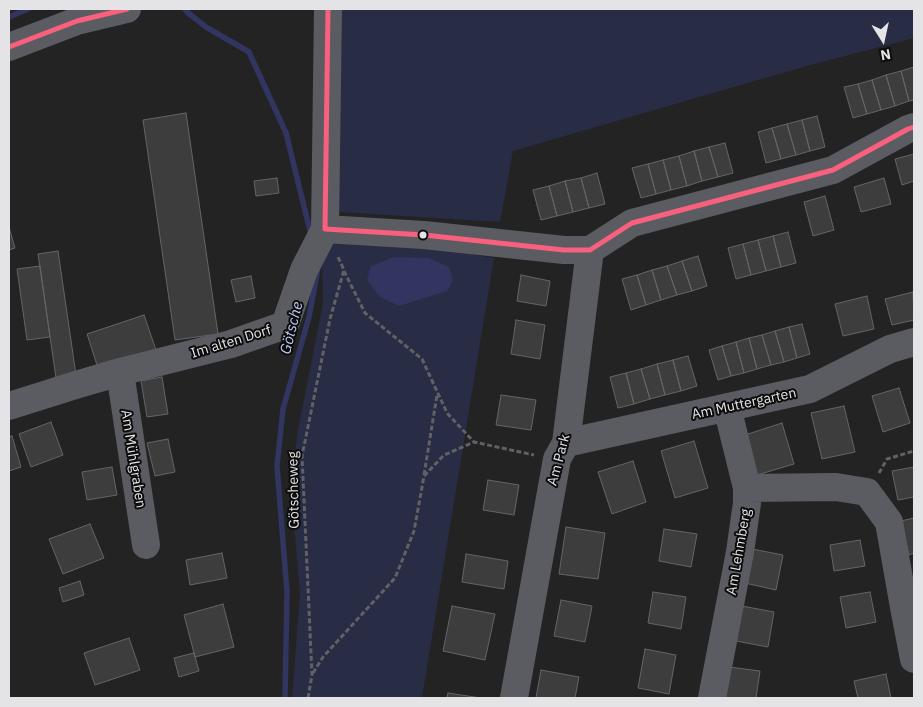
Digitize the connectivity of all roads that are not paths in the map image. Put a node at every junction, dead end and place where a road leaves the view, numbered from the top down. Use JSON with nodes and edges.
{"nodes":[{"id":1,"x":127,"y":9,"type":"edge"},
{"id":2,"x":328,"y":9,"type":"edge"},
{"id":3,"x":9,"y":47,"type":"edge"},
{"id":4,"x":914,"y":127,"type":"edge"},
{"id":5,"x":325,"y":229,"type":"junction"},
{"id":6,"x":590,"y":250,"type":"junction"},
{"id":7,"x":914,"y":342,"type":"edge"},
{"id":8,"x":120,"y":372,"type":"junction"},
{"id":9,"x":9,"y":406,"type":"edge"},
{"id":10,"x":727,"y":407,"type":"junction"},
{"id":11,"x":561,"y":451,"type":"junction"},
{"id":12,"x":747,"y":488,"type":"junction"},
{"id":13,"x":146,"y":546,"type":"dead end"},
{"id":14,"x":914,"y":659,"type":"edge"},
{"id":15,"x":514,"y":698,"type":"edge"},
{"id":16,"x":712,"y":698,"type":"edge"}],
"edges":[{"from":1,"to":3,"type":"street"},
{"from":2,"to":5,"type":"street","name":"Im alten Dorf"},
{"from":4,"to":6,"type":"street"},
{"from":5,"to":6,"type":"street"},
{"from":5,"to":8,"type":"street","name":"Im alten Dorf"},
{"from":6,"to":11,"type":"street","name":"Am Park"},
{"from":7,"to":10,"type":"street","name":"Am Muttergarten"},
{"from":8,"to":9,"type":"street","name":"Im alten Dorf"},
{"from":8,"to":13,"type":"street","name":"Am Mühlgraben"},
{"from":10,"to":11,"type":"street","name":"Am Muttergarten"},
{"from":10,"to":12,"type":"street","name":"Am Lehmberg"},
{"from":11,"to":15,"type":"street","name":"Am Park"},
{"from":12,"to":14,"type":"street"},
{"from":12,"to":16,"type":"street","name":"Am Lehmberg"}]}
